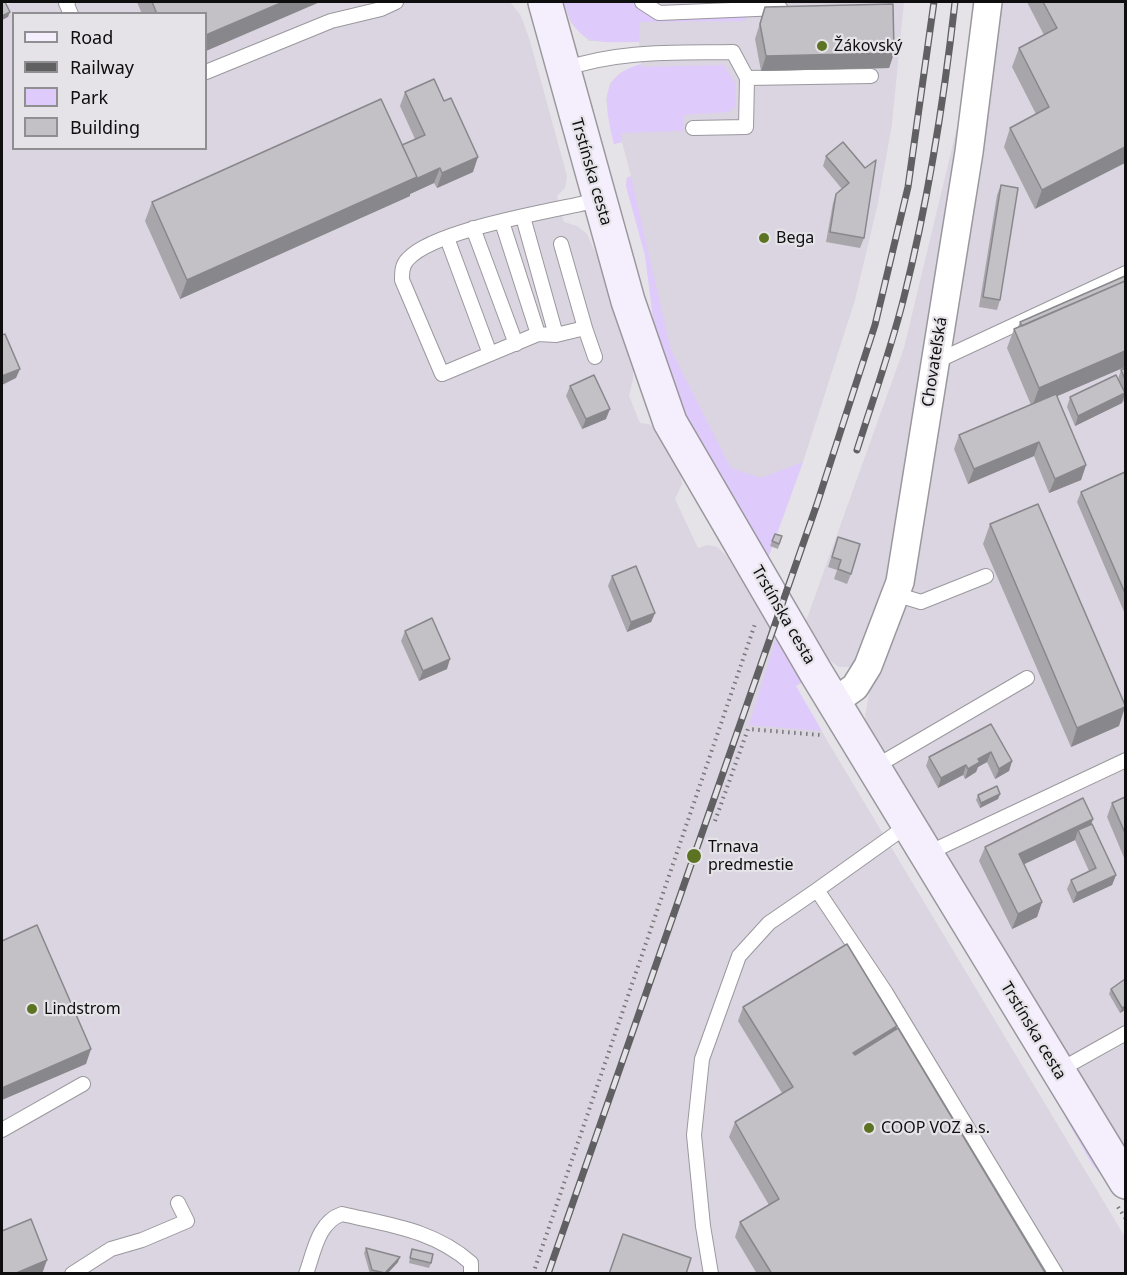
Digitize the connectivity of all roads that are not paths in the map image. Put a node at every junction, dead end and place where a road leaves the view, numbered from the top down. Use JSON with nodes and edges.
{"nodes":[{"id":1,"x":396,"y":2,"type":"edge"},
{"id":2,"x":545,"y":2,"type":"edge"},
{"id":3,"x":642,"y":2,"type":"edge"},
{"id":4,"x":988,"y":2,"type":"edge"},
{"id":5,"x":797,"y":8,"type":"edge"},
{"id":6,"x":562,"y":70,"type":"junction"},
{"id":7,"x":207,"y":72,"type":"edge"},
{"id":8,"x":871,"y":76,"type":"dead end"},
{"id":9,"x":747,"y":78,"type":"junction"},
{"id":10,"x":693,"y":128,"type":"dead end"},
{"id":11,"x":599,"y":200,"type":"junction"},
{"id":12,"x":523,"y":217,"type":"junction"},
{"id":13,"x":502,"y":222,"type":"junction"},
{"id":14,"x":473,"y":228,"type":"junction"},
{"id":15,"x":447,"y":238,"type":"junction"},
{"id":16,"x":561,"y":244,"type":"dead end"},
{"id":17,"x":1125,"y":273,"type":"edge"},
{"id":18,"x":585,"y":328,"type":"junction"},
{"id":19,"x":538,"y":334,"type":"junction"},
{"id":20,"x":556,"y":335,"type":"junction"},
{"id":21,"x":516,"y":344,"type":"junction"},
{"id":22,"x":490,"y":354,"type":"junction"},
{"id":23,"x":595,"y":357,"type":"dead end"},
{"id":24,"x":935,"y":362,"type":"junction"},
{"id":25,"x":986,"y":576,"type":"dead end"},
{"id":26,"x":895,"y":594,"type":"junction"},
{"id":27,"x":1027,"y":678,"type":"dead end"},
{"id":28,"x":834,"y":702,"type":"junction"},
{"id":29,"x":1125,"y":760,"type":"edge"},
{"id":30,"x":873,"y":768,"type":"junction"},
{"id":31,"x":908,"y":825,"type":"junction"},
{"id":32,"x":926,"y":854,"type":"junction"},
{"id":33,"x":817,"y":890,"type":"junction"},
{"id":34,"x":1125,"y":1033,"type":"edge"},
{"id":35,"x":1058,"y":1071,"type":"junction"},
{"id":36,"x":83,"y":1084,"type":"dead end"},
{"id":37,"x":2,"y":1130,"type":"edge"},
{"id":38,"x":1125,"y":1182,"type":"edge"},
{"id":39,"x":178,"y":1203,"type":"dead end"},
{"id":40,"x":72,"y":1274,"type":"edge"},
{"id":41,"x":306,"y":1274,"type":"edge"},
{"id":42,"x":471,"y":1274,"type":"edge"},
{"id":43,"x":711,"y":1274,"type":"edge"},
{"id":44,"x":1056,"y":1274,"type":"edge"}],
"edges":[{"from":1,"to":7,"type":"lane"},
{"from":2,"to":6,"type":"main road","name":"Trstínska cesta"},
{"from":3,"to":5,"type":"lane"},
{"from":4,"to":24,"type":"street","name":"Chovateľská"},
{"from":6,"to":9,"type":"lane"},
{"from":6,"to":11,"type":"main road","name":"Trstínska cesta"},
{"from":8,"to":9,"type":"lane"},
{"from":9,"to":10,"type":"lane"},
{"from":11,"to":12,"type":"lane"},
{"from":11,"to":28,"type":"main road","name":"Trstínska cesta"},
{"from":12,"to":13,"type":"lane"},
{"from":12,"to":20,"type":"lane"},
{"from":13,"to":14,"type":"lane"},
{"from":13,"to":19,"type":"lane"},
{"from":14,"to":15,"type":"lane"},
{"from":14,"to":21,"type":"lane"},
{"from":15,"to":22,"type":"lane"},
{"from":15,"to":22,"type":"lane"},
{"from":16,"to":18,"type":"lane"},
{"from":17,"to":24,"type":"lane"},
{"from":18,"to":20,"type":"lane"},
{"from":18,"to":23,"type":"lane"},
{"from":19,"to":20,"type":"lane"},
{"from":19,"to":21,"type":"lane"},
{"from":21,"to":22,"type":"lane"},
{"from":24,"to":26,"type":"street","name":"Chovateľská"},
{"from":25,"to":26,"type":"lane"},
{"from":26,"to":28,"type":"street","name":"Chovateľská"},
{"from":27,"to":30,"type":"lane"},
{"from":28,"to":30,"type":"main road","name":"Trstínska cesta"},
{"from":29,"to":32,"type":"lane"},
{"from":30,"to":31,"type":"main road","name":"Trstínska cesta"},
{"from":31,"to":32,"type":"main road","name":"Trstínska cesta"},
{"from":31,"to":33,"type":"lane"},
{"from":32,"to":35,"type":"main road","name":"Trstínska cesta"},
{"from":33,"to":43,"type":"lane"},
{"from":33,"to":44,"type":"lane"},
{"from":34,"to":35,"type":"lane"},
{"from":35,"to":38,"type":"main road","name":"Trstínska cesta"},
{"from":36,"to":37,"type":"lane"},
{"from":39,"to":40,"type":"lane"},
{"from":41,"to":42,"type":"lane"}]}
